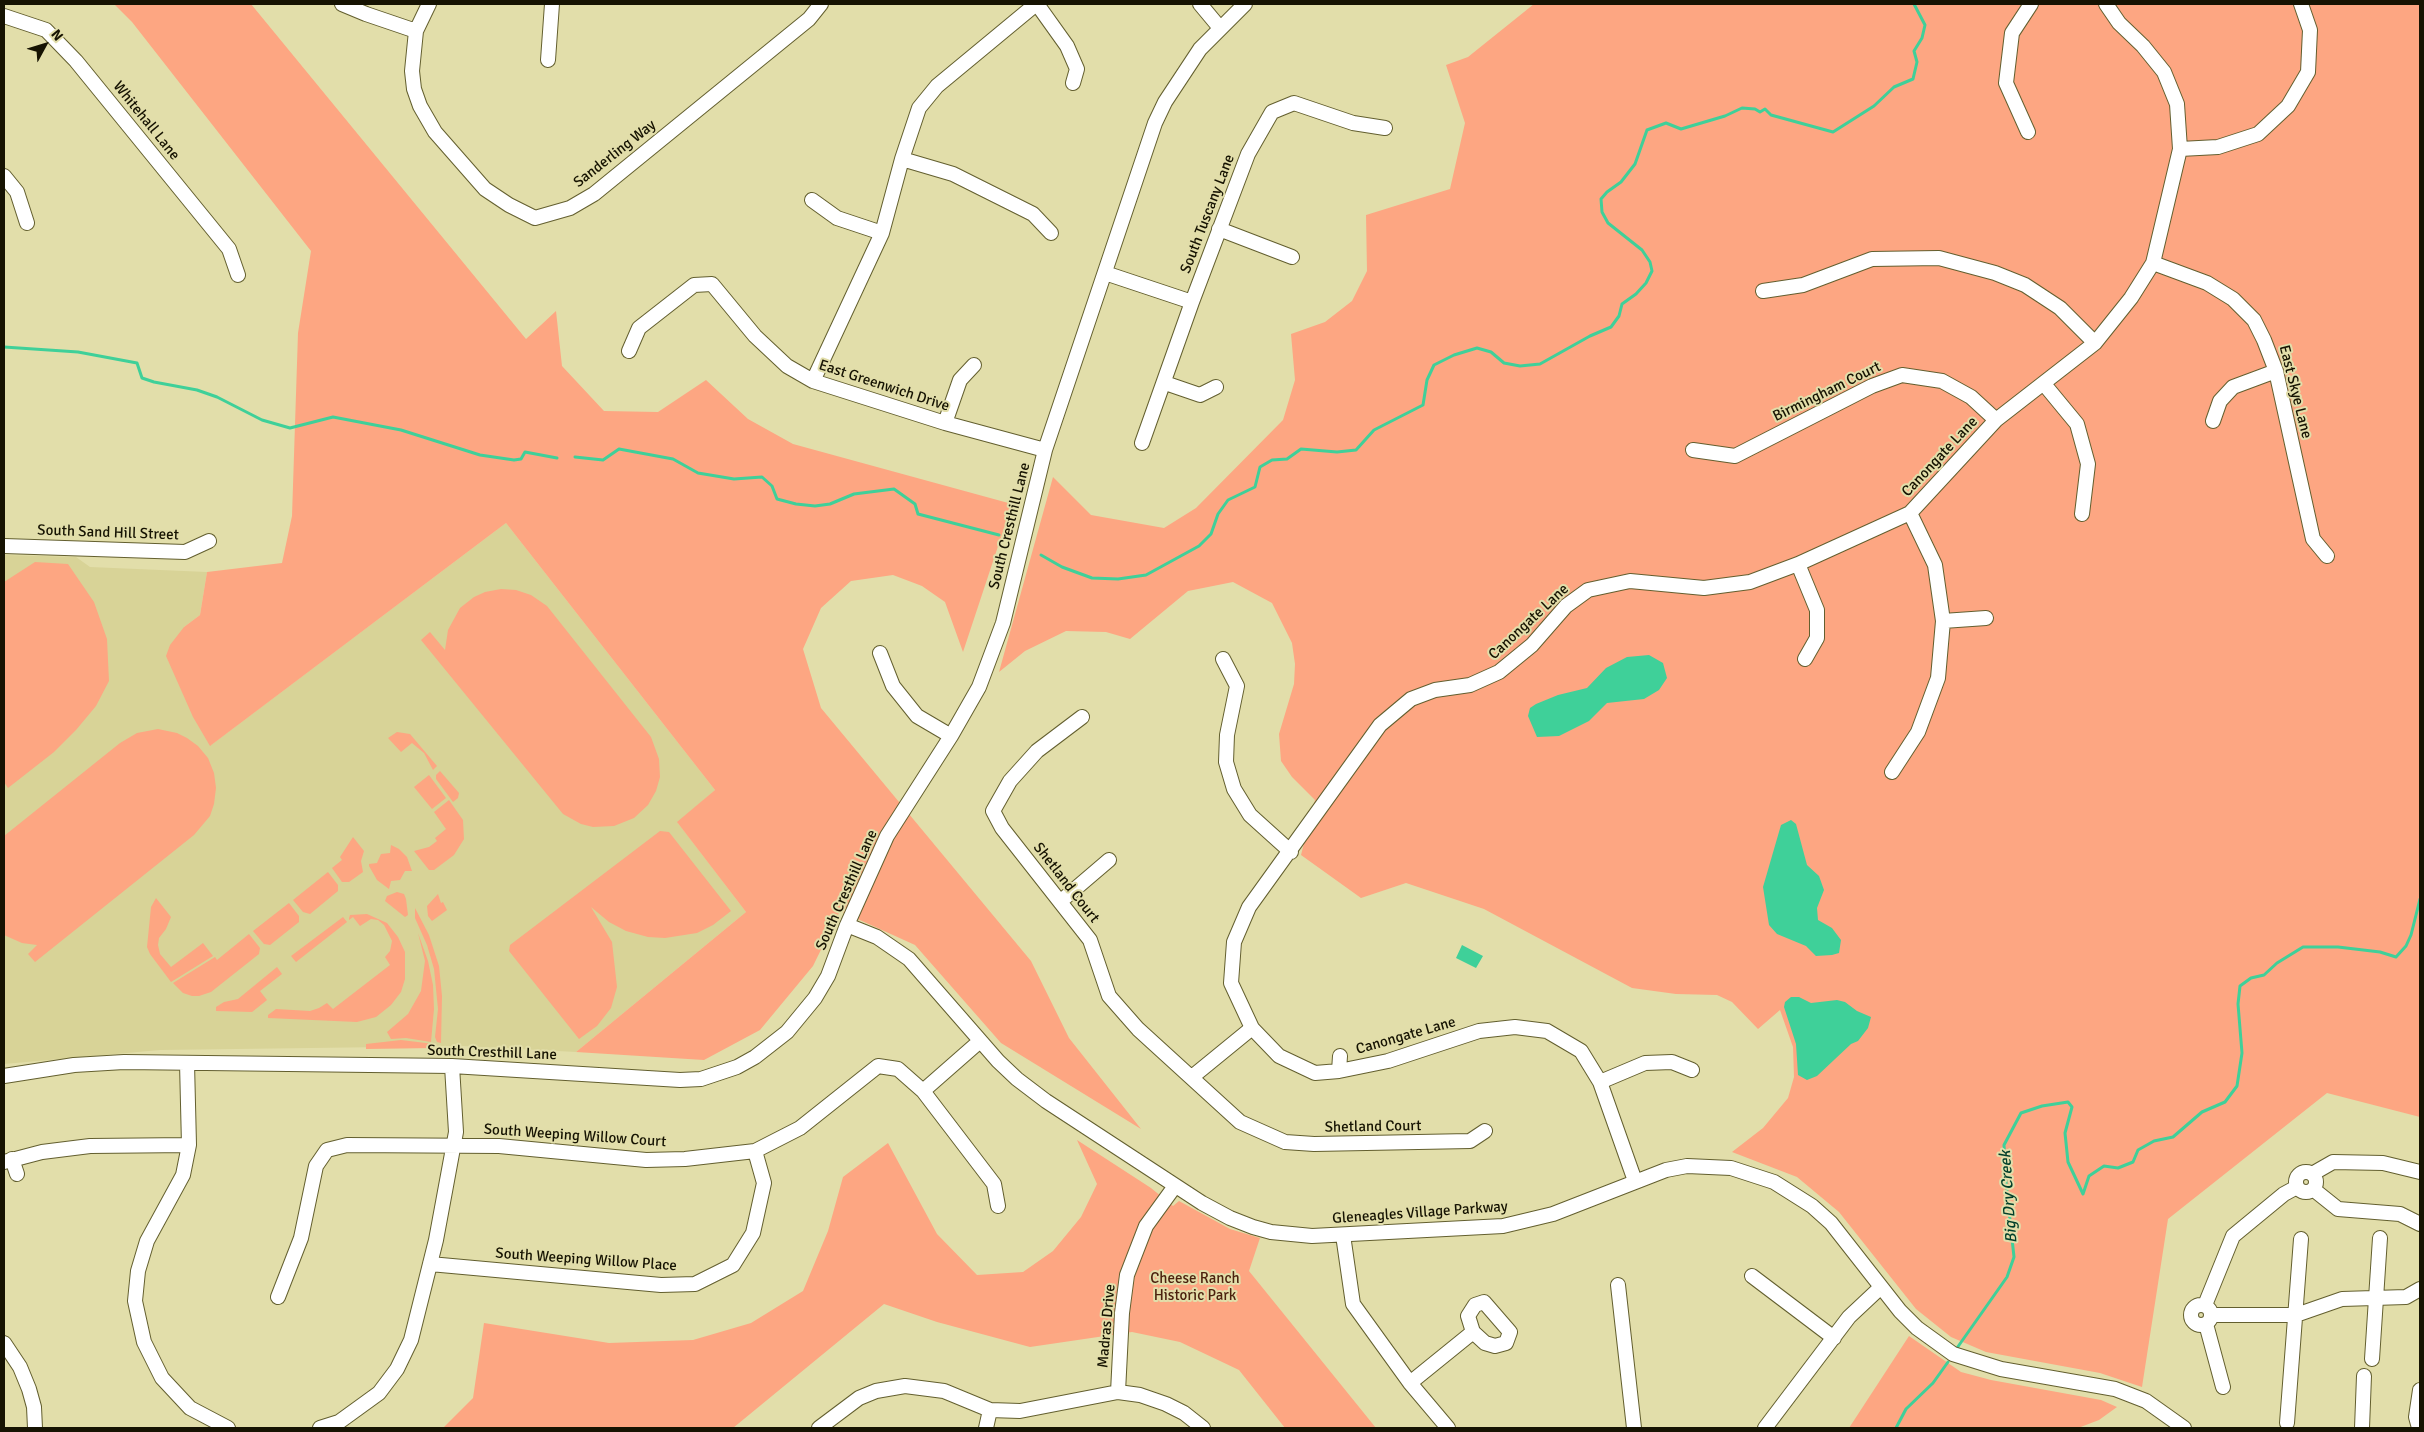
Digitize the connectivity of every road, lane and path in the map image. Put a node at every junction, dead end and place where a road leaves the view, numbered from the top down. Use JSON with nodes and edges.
{"nodes":[{"id":1,"x":342,"y":4,"type":"edge"},
{"id":2,"x":429,"y":4,"type":"edge"},
{"id":3,"x":552,"y":4,"type":"edge"},
{"id":4,"x":820,"y":4,"type":"edge"},
{"id":5,"x":1036,"y":4,"type":"edge"},
{"id":6,"x":1200,"y":4,"type":"edge"},
{"id":7,"x":1245,"y":4,"type":"edge"},
{"id":8,"x":2031,"y":4,"type":"edge"},
{"id":9,"x":2106,"y":4,"type":"edge"},
{"id":10,"x":2301,"y":4,"type":"edge"},
{"id":11,"x":4,"y":16,"type":"edge"},
{"id":12,"x":1220,"y":28,"type":"junction"},
{"id":13,"x":416,"y":31,"type":"junction"},
{"id":14,"x":548,"y":60,"type":"dead end"},
{"id":15,"x":1073,"y":83,"type":"dead end"},
{"id":16,"x":1385,"y":128,"type":"dead end"},
{"id":17,"x":2028,"y":132,"type":"dead end"},
{"id":18,"x":2180,"y":149,"type":"junction"},
{"id":19,"x":902,"y":159,"type":"junction"},
{"id":20,"x":4,"y":176,"type":"edge"},
{"id":21,"x":812,"y":200,"type":"dead end"},
{"id":22,"x":27,"y":223,"type":"dead end"},
{"id":23,"x":1219,"y":229,"type":"junction"},
{"id":24,"x":882,"y":233,"type":"junction"},
{"id":25,"x":1052,"y":233,"type":"dead end"},
{"id":26,"x":1292,"y":257,"type":"dead end"},
{"id":27,"x":2153,"y":263,"type":"junction"},
{"id":28,"x":1105,"y":272,"type":"junction"},
{"id":29,"x":238,"y":274,"type":"dead end"},
{"id":30,"x":1762,"y":291,"type":"dead end"},
{"id":31,"x":1192,"y":302,"type":"junction"},
{"id":32,"x":2095,"y":342,"type":"junction"},
{"id":33,"x":629,"y":351,"type":"dead end"},
{"id":34,"x":974,"y":365,"type":"dead end"},
{"id":35,"x":2276,"y":371,"type":"junction"},
{"id":36,"x":813,"y":381,"type":"junction"},
{"id":37,"x":1165,"y":383,"type":"junction"},
{"id":38,"x":2044,"y":384,"type":"junction"},
{"id":39,"x":1216,"y":387,"type":"dead end"},
{"id":40,"x":1996,"y":420,"type":"junction"},
{"id":41,"x":2213,"y":421,"type":"dead end"},
{"id":42,"x":945,"y":423,"type":"junction"},
{"id":43,"x":1142,"y":443,"type":"dead end"},
{"id":44,"x":1045,"y":450,"type":"junction"},
{"id":45,"x":1693,"y":450,"type":"dead end"},
{"id":46,"x":1910,"y":513,"type":"junction"},
{"id":47,"x":2082,"y":514,"type":"dead end"},
{"id":48,"x":209,"y":541,"type":"dead end"},
{"id":49,"x":4,"y":546,"type":"edge"},
{"id":50,"x":2327,"y":556,"type":"dead end"},
{"id":51,"x":1798,"y":564,"type":"junction"},
{"id":52,"x":1986,"y":618,"type":"dead end"},
{"id":53,"x":1943,"y":621,"type":"junction"},
{"id":54,"x":880,"y":653,"type":"dead end"},
{"id":55,"x":1805,"y":658,"type":"dead end"},
{"id":56,"x":1224,"y":659,"type":"dead end"},
{"id":57,"x":1082,"y":716,"type":"dead end"},
{"id":58,"x":951,"y":736,"type":"junction"},
{"id":59,"x":1892,"y":772,"type":"dead end"},
{"id":60,"x":1290,"y":852,"type":"junction"},
{"id":61,"x":1109,"y":860,"type":"dead end"},
{"id":62,"x":1061,"y":901,"type":"junction"},
{"id":63,"x":847,"y":925,"type":"junction"},
{"id":64,"x":1252,"y":1028,"type":"junction"},
{"id":65,"x":980,"y":1041,"type":"junction"},
{"id":66,"x":1340,"y":1056,"type":"dead end"},
{"id":67,"x":187,"y":1063,"type":"junction"},
{"id":68,"x":452,"y":1066,"type":"junction"},
{"id":69,"x":1692,"y":1070,"type":"dead end"},
{"id":70,"x":1339,"y":1071,"type":"junction"},
{"id":71,"x":4,"y":1076,"type":"edge"},
{"id":72,"x":1192,"y":1077,"type":"junction"},
{"id":73,"x":1600,"y":1082,"type":"junction"},
{"id":74,"x":923,"y":1091,"type":"junction"},
{"id":75,"x":1485,"y":1131,"type":"dead end"},
{"id":76,"x":189,"y":1145,"type":"junction"},
{"id":77,"x":453,"y":1146,"type":"junction"},
{"id":78,"x":755,"y":1151,"type":"junction"},
{"id":79,"x":8,"y":1161,"type":"edge"},
{"id":80,"x":2420,"y":1172,"type":"edge"},
{"id":81,"x":17,"y":1174,"type":"dead end"},
{"id":82,"x":2312,"y":1174,"type":"junction"},
{"id":83,"x":1634,"y":1181,"type":"junction"},
{"id":84,"x":1175,"y":1186,"type":"junction"},
{"id":85,"x":2297,"y":1187,"type":"junction"},
{"id":86,"x":2313,"y":1189,"type":"junction"},
{"id":87,"x":998,"y":1206,"type":"dead end"},
{"id":88,"x":2420,"y":1224,"type":"edge"},
{"id":89,"x":1343,"y":1235,"type":"junction"},
{"id":90,"x":2380,"y":1238,"type":"dead end"},
{"id":91,"x":2301,"y":1239,"type":"dead end"},
{"id":92,"x":430,"y":1264,"type":"junction"},
{"id":93,"x":1752,"y":1276,"type":"dead end"},
{"id":94,"x":1618,"y":1285,"type":"dead end"},
{"id":95,"x":1881,"y":1287,"type":"junction"},
{"id":96,"x":2420,"y":1290,"type":"edge"},
{"id":97,"x":2375,"y":1296,"type":"junction"},
{"id":98,"x":278,"y":1297,"type":"dead end"},
{"id":99,"x":2207,"y":1315,"type":"junction"},
{"id":100,"x":2296,"y":1315,"type":"junction"},
{"id":101,"x":1472,"y":1332,"type":"dead end"},
{"id":102,"x":1834,"y":1338,"type":"junction"},
{"id":103,"x":4,"y":1343,"type":"edge"},
{"id":104,"x":2372,"y":1359,"type":"dead end"},
{"id":105,"x":2364,"y":1376,"type":"dead end"},
{"id":106,"x":1410,"y":1383,"type":"junction"},
{"id":107,"x":2223,"y":1387,"type":"dead end"},
{"id":108,"x":2420,"y":1390,"type":"edge"},
{"id":109,"x":1118,"y":1392,"type":"junction"},
{"id":110,"x":990,"y":1410,"type":"junction"},
{"id":111,"x":2178,"y":1426,"type":"edge"},
{"id":112,"x":2287,"y":1426,"type":"edge"},
{"id":113,"x":35,"y":1428,"type":"edge"},
{"id":114,"x":228,"y":1428,"type":"edge"},
{"id":115,"x":320,"y":1428,"type":"edge"},
{"id":116,"x":819,"y":1428,"type":"edge"},
{"id":117,"x":986,"y":1428,"type":"edge"},
{"id":118,"x":1203,"y":1428,"type":"edge"},
{"id":119,"x":1448,"y":1428,"type":"edge"},
{"id":120,"x":1634,"y":1428,"type":"edge"},
{"id":121,"x":1765,"y":1428,"type":"edge"},
{"id":122,"x":2362,"y":1428,"type":"edge"},
{"id":123,"x":2419,"y":1428,"type":"edge"}],
"edges":[{"from":1,"to":13,"type":"street"},
{"from":2,"to":13,"type":"street","name":"Sanderling Way"},
{"from":3,"to":14,"type":"street"},
{"from":4,"to":13,"type":"street","name":"Sanderling Way"},
{"from":5,"to":15,"type":"street"},
{"from":5,"to":19,"type":"street"},
{"from":6,"to":12,"type":"street"},
{"from":7,"to":12,"type":"street","name":"South Cresthill Lane"},
{"from":8,"to":17,"type":"street"},
{"from":9,"to":18,"type":"street","name":"Canongate Lane"},
{"from":10,"to":18,"type":"street"},
{"from":11,"to":29,"type":"street","name":"Whitehall Lane"},
{"from":12,"to":28,"type":"street","name":"South Cresthill Lane"},
{"from":16,"to":23,"type":"street","name":"South Tuscany Lane"},
{"from":18,"to":27,"type":"street","name":"Canongate Lane"},
{"from":19,"to":24,"type":"street"},
{"from":19,"to":25,"type":"street"},
{"from":20,"to":22,"type":"street"},
{"from":21,"to":24,"type":"street"},
{"from":23,"to":26,"type":"street"},
{"from":23,"to":31,"type":"street","name":"South Tuscany Lane"},
{"from":24,"to":36,"type":"street"},
{"from":27,"to":32,"type":"street","name":"Canongate Lane"},
{"from":27,"to":35,"type":"street","name":"East Skye Lane"},
{"from":28,"to":31,"type":"street"},
{"from":28,"to":44,"type":"street","name":"South Cresthill Lane"},
{"from":30,"to":32,"type":"street"},
{"from":31,"to":37,"type":"street","name":"South Tuscany Lane"},
{"from":32,"to":38,"type":"street","name":"Canongate Lane"},
{"from":33,"to":36,"type":"street","name":"East Greenwich Drive"},
{"from":34,"to":42,"type":"street"},
{"from":35,"to":41,"type":"street"},
{"from":35,"to":50,"type":"street","name":"East Skye Lane"},
{"from":36,"to":42,"type":"street","name":"East Greenwich Drive"},
{"from":37,"to":39,"type":"street"},
{"from":37,"to":43,"type":"street","name":"South Tuscany Lane"},
{"from":38,"to":40,"type":"street","name":"Canongate Lane"},
{"from":38,"to":47,"type":"street"},
{"from":40,"to":45,"type":"street","name":"Birmingham Court"},
{"from":40,"to":46,"type":"street","name":"Canongate Lane"},
{"from":42,"to":44,"type":"street","name":"East Greenwich Drive"},
{"from":44,"to":58,"type":"street","name":"South Cresthill Lane"},
{"from":46,"to":51,"type":"street","name":"Canongate Lane"},
{"from":46,"to":53,"type":"street"},
{"from":48,"to":49,"type":"street","name":"South Sand Hill Street"},
{"from":51,"to":55,"type":"street"},
{"from":51,"to":60,"type":"street","name":"Canongate Lane"},
{"from":52,"to":53,"type":"street"},
{"from":53,"to":59,"type":"street"},
{"from":54,"to":58,"type":"street"},
{"from":56,"to":60,"type":"street"},
{"from":57,"to":62,"type":"street","name":"Shetland Court"},
{"from":58,"to":63,"type":"street","name":"South Cresthill Lane"},
{"from":60,"to":64,"type":"street","name":"Canongate Lane"},
{"from":61,"to":62,"type":"street"},
{"from":62,"to":72,"type":"street","name":"Shetland Court"},
{"from":63,"to":65,"type":"street","name":"Gleneagles Village Parkway"},
{"from":63,"to":68,"type":"street","name":"South Cresthill Lane"},
{"from":64,"to":70,"type":"street","name":"Canongate Lane"},
{"from":64,"to":72,"type":"street"},
{"from":65,"to":74,"type":"street"},
{"from":65,"to":84,"type":"street","name":"Gleneagles Village Parkway"},
{"from":66,"to":70,"type":"street"},
{"from":67,"to":68,"type":"street","name":"South Cresthill Lane"},
{"from":67,"to":71,"type":"street","name":"South Cresthill Lane"},
{"from":67,"to":76,"type":"street"},
{"from":68,"to":77,"type":"street"},
{"from":69,"to":73,"type":"street"},
{"from":70,"to":73,"type":"street","name":"Canongate Lane"},
{"from":72,"to":75,"type":"street","name":"Shetland Court"},
{"from":73,"to":83,"type":"street","name":"Canongate Lane"},
{"from":74,"to":78,"type":"street","name":"South Weeping Willow Court"},
{"from":74,"to":87,"type":"street","name":"South Weeping Willow Court"},
{"from":76,"to":79,"type":"street"},
{"from":76,"to":114,"type":"street"},
{"from":77,"to":78,"type":"street","name":"South Weeping Willow Court"},
{"from":77,"to":92,"type":"street"},
{"from":77,"to":98,"type":"street","name":"South Weeping Willow Court"},
{"from":78,"to":92,"type":"street","name":"South Weeping Willow Place"},
{"from":79,"to":81,"type":"street"},
{"from":80,"to":82,"type":"street"},
{"from":82,"to":85,"type":"street"},
{"from":82,"to":86,"type":"street"},
{"from":83,"to":89,"type":"street","name":"Gleneagles Village Parkway"},
{"from":83,"to":95,"type":"street","name":"Gleneagles Village Parkway"},
{"from":84,"to":89,"type":"street","name":"Gleneagles Village Parkway"},
{"from":84,"to":109,"type":"street","name":"Madras Drive"},
{"from":85,"to":86,"type":"street"},
{"from":85,"to":99,"type":"street"},
{"from":86,"to":88,"type":"street"},
{"from":89,"to":106,"type":"street"},
{"from":90,"to":97,"type":"street"},
{"from":91,"to":100,"type":"street"},
{"from":92,"to":115,"type":"street"},
{"from":93,"to":102,"type":"street"},
{"from":94,"to":120,"type":"street"},
{"from":95,"to":102,"type":"street"},
{"from":95,"to":111,"type":"street","name":"Gleneagles Village Parkway"},
{"from":96,"to":97,"type":"street"},
{"from":97,"to":100,"type":"street"},
{"from":97,"to":104,"type":"street"},
{"from":99,"to":100,"type":"street"},
{"from":99,"to":107,"type":"street"},
{"from":100,"to":112,"type":"street"},
{"from":101,"to":106,"type":"street"},
{"from":102,"to":121,"type":"street"},
{"from":103,"to":113,"type":"street"},
{"from":105,"to":122,"type":"street"},
{"from":106,"to":119,"type":"street"},
{"from":108,"to":123,"type":"street"},
{"from":109,"to":110,"type":"street"},
{"from":109,"to":118,"type":"street"},
{"from":110,"to":116,"type":"street"},
{"from":110,"to":117,"type":"street"}]}
